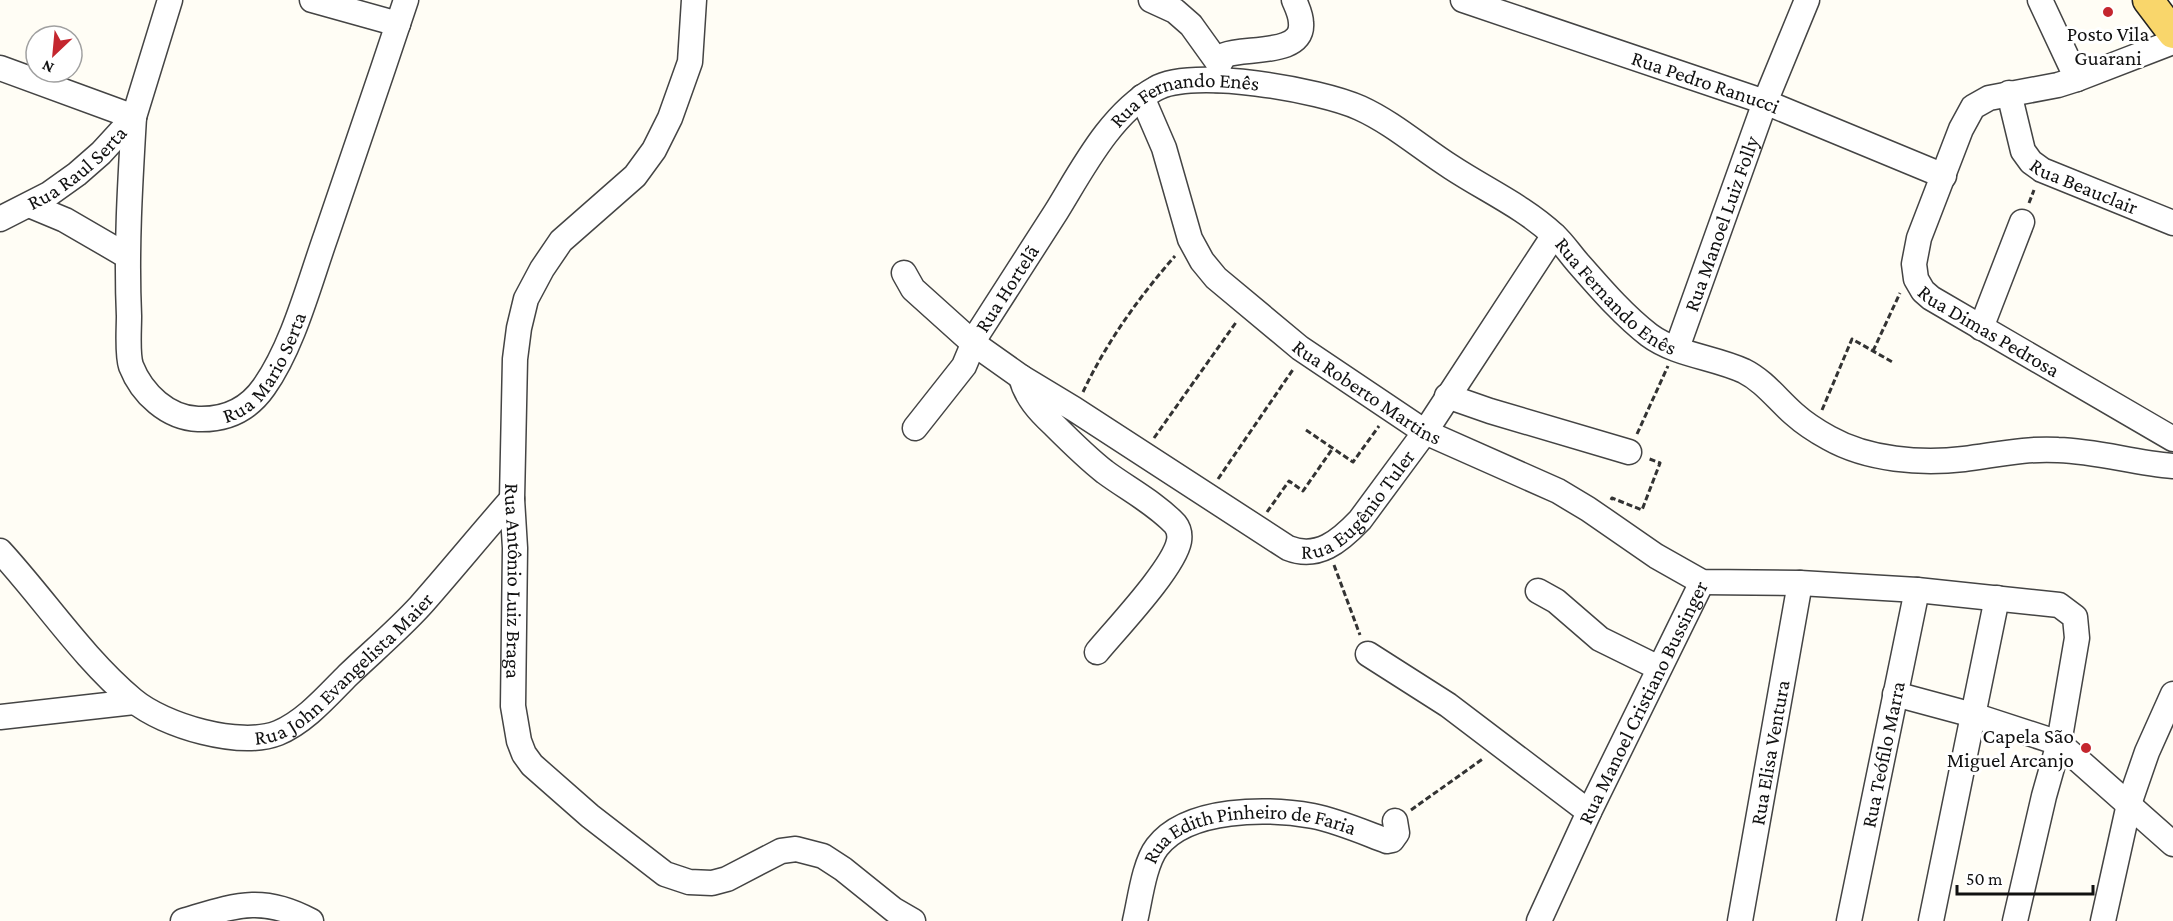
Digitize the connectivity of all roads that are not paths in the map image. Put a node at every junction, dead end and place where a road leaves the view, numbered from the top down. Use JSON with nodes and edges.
{"nodes":[{"id":1,"x":170,"y":0,"type":"edge"},
{"id":2,"x":312,"y":0,"type":"edge"},
{"id":3,"x":406,"y":0,"type":"edge"},
{"id":4,"x":694,"y":0,"type":"edge"},
{"id":5,"x":1151,"y":0,"type":"edge"},
{"id":6,"x":1294,"y":0,"type":"edge"},
{"id":7,"x":1463,"y":0,"type":"edge"},
{"id":8,"x":1807,"y":0,"type":"edge"},
{"id":9,"x":2040,"y":0,"type":"edge"},
{"id":10,"x":2148,"y":0,"type":"edge"},
{"id":11,"x":398,"y":24,"type":"junction"},
{"id":12,"x":2173,"y":33,"type":"edge"},
{"id":13,"x":2173,"y":42,"type":"edge"},
{"id":14,"x":0,"y":68,"type":"edge"},
{"id":15,"x":1218,"y":72,"type":"junction"},
{"id":16,"x":2077,"y":79,"type":"junction"},
{"id":17,"x":2009,"y":93,"type":"junction"},
{"id":18,"x":1142,"y":97,"type":"junction"},
{"id":19,"x":1764,"y":102,"type":"junction"},
{"id":20,"x":134,"y":117,"type":"junction"},
{"id":21,"x":1098,"y":146,"type":"joint"},
{"id":22,"x":1944,"y":176,"type":"junction"},
{"id":23,"x":29,"y":205,"type":"junction"},
{"id":24,"x":0,"y":219,"type":"edge"},
{"id":25,"x":2022,"y":222,"type":"road end"},
{"id":26,"x":2173,"y":223,"type":"edge"},
{"id":27,"x":1554,"y":235,"type":"junction"},
{"id":28,"x":127,"y":256,"type":"junction"},
{"id":29,"x":904,"y":273,"type":"dead end"},
{"id":30,"x":1981,"y":328,"type":"junction"},
{"id":31,"x":973,"y":343,"type":"junction"},
{"id":32,"x":1677,"y":348,"type":"junction"},
{"id":33,"x":1021,"y":377,"type":"junction"},
{"id":34,"x":1447,"y":396,"type":"junction"},
{"id":35,"x":915,"y":428,"type":"dead end"},
{"id":36,"x":1425,"y":432,"type":"junction"},
{"id":37,"x":2173,"y":439,"type":"edge"},
{"id":38,"x":1629,"y":452,"type":"dead end"},
{"id":39,"x":2173,"y":466,"type":"edge"},
{"id":40,"x":512,"y":499,"type":"junction"},
{"id":41,"x":0,"y":551,"type":"edge"},
{"id":42,"x":1702,"y":582,"type":"junction"},
{"id":43,"x":1800,"y":583,"type":"junction"},
{"id":44,"x":1917,"y":590,"type":"junction"},
{"id":45,"x":1538,"y":591,"type":"dead end"},
{"id":46,"x":1997,"y":598,"type":"junction"},
{"id":47,"x":1097,"y":652,"type":"dead end"},
{"id":48,"x":1368,"y":654,"type":"road end"},
{"id":49,"x":1659,"y":668,"type":"junction"},
{"id":50,"x":1895,"y":694,"type":"junction"},
{"id":51,"x":2173,"y":694,"type":"edge"},
{"id":52,"x":134,"y":702,"type":"junction"},
{"id":53,"x":1973,"y":715,"type":"junction"},
{"id":54,"x":0,"y":717,"type":"edge"},
{"id":55,"x":2059,"y":743,"type":"junction"},
{"id":56,"x":2129,"y":804,"type":"junction"},
{"id":57,"x":1589,"y":812,"type":"junction"},
{"id":58,"x":1395,"y":821,"type":"road end"},
{"id":59,"x":2173,"y":844,"type":"edge"},
{"id":60,"x":183,"y":921,"type":"edge"},
{"id":61,"x":311,"y":921,"type":"edge"},
{"id":62,"x":913,"y":921,"type":"edge"},
{"id":63,"x":1135,"y":921,"type":"edge"},
{"id":64,"x":1539,"y":921,"type":"edge"},
{"id":65,"x":1740,"y":921,"type":"edge"},
{"id":66,"x":1850,"y":921,"type":"edge"},
{"id":67,"x":1931,"y":921,"type":"edge"},
{"id":68,"x":2015,"y":921,"type":"edge"},
{"id":69,"x":2103,"y":921,"type":"edge"}],
"edges":[{"from":1,"to":20,"type":"street","name":"Rua Raul Serta"},
{"from":2,"to":11,"type":"street"},
{"from":3,"to":11,"type":"street","name":"Rua Mario Serta"},
{"from":4,"to":40,"type":"street","name":"Rua Antônio Luiz Braga"},
{"from":5,"to":15,"type":"street"},
{"from":6,"to":15,"type":"street"},
{"from":7,"to":19,"type":"street","name":"Rua Pedro Ranucci"},
{"from":8,"to":19,"type":"street","name":"Rua Manoel Luiz Folly"},
{"from":9,"to":16,"type":"street"},
{"from":10,"to":12,"type":"main road"},
{"from":11,"to":28,"type":"street","name":"Rua Mario Serta"},
{"from":13,"to":16,"type":"street","name":"Rua Dimas Pedrosa"},
{"from":14,"to":20,"type":"street"},
{"from":15,"to":18,"type":"street","name":"Rua Fernando Enês"},
{"from":15,"to":27,"type":"street","name":"Rua Fernando Enês"},
{"from":16,"to":17,"type":"street","name":"Rua Dimas Pedrosa"},
{"from":17,"to":22,"type":"street","name":"Rua Dimas Pedrosa"},
{"from":17,"to":26,"type":"street","name":"Rua Beauclair"},
{"from":18,"to":21,"type":"street","name":"Rua Fernando Enês"},
{"from":18,"to":36,"type":"street","name":"Rua Roberto Martins"},
{"from":19,"to":22,"type":"street","name":"Rua Pedro Ranucci"},
{"from":19,"to":32,"type":"street","name":"Rua Manoel Luiz Folly"},
{"from":20,"to":23,"type":"street","name":"Rua Raul Serta"},
{"from":20,"to":28,"type":"street","name":"Rua Mario Serta"},
{"from":21,"to":31,"type":"street","name":"Rua Hortelã"},
{"from":22,"to":30,"type":"street","name":"Rua Dimas Pedrosa"},
{"from":23,"to":24,"type":"street","name":"Rua Raul Serta"},
{"from":23,"to":28,"type":"street"},
{"from":25,"to":30,"type":"street"},
{"from":27,"to":32,"type":"street","name":"Rua Fernando Enês"},
{"from":27,"to":34,"type":"street","name":"Rua Eugênio Tuler"},
{"from":29,"to":31,"type":"street","name":"Rua Eugênio Tuler"},
{"from":30,"to":37,"type":"street","name":"Rua Dimas Pedrosa"},
{"from":31,"to":33,"type":"street","name":"Rua Eugênio Tuler"},
{"from":31,"to":35,"type":"street","name":"Rua Hortelã"},
{"from":32,"to":39,"type":"street","name":"Rua Fernando Enês"},
{"from":33,"to":36,"type":"street","name":"Rua Eugênio Tuler"},
{"from":33,"to":47,"type":"street","name":"Rua Eugênio Tuler"},
{"from":34,"to":36,"type":"street","name":"Rua Eugênio Tuler"},
{"from":34,"to":38,"type":"street"},
{"from":36,"to":42,"type":"street","name":"Rua Roberto Martins"},
{"from":40,"to":52,"type":"street","name":"Rua John Evangelista Maier"},
{"from":40,"to":62,"type":"street","name":"Rua Antônio Luiz Braga"},
{"from":41,"to":52,"type":"street","name":"Rua John Evangelista Maier"},
{"from":42,"to":43,"type":"street","name":"Rua Manoel Cristiano Bussinger"},
{"from":42,"to":49,"type":"street","name":"Rua Manoel Cristiano Bussinger"},
{"from":43,"to":44,"type":"street","name":"Rua Manoel Cristiano Bussinger"},
{"from":43,"to":65,"type":"street","name":"Rua Elisa Ventura"},
{"from":44,"to":46,"type":"street","name":"Rua Manoel Cristiano Bussinger"},
{"from":44,"to":50,"type":"street","name":"Rua Teófilo Marra"},
{"from":45,"to":49,"type":"street"},
{"from":46,"to":53,"type":"street"},
{"from":46,"to":55,"type":"street","name":"Rua Manoel Cristiano Bussinger"},
{"from":48,"to":57,"type":"street"},
{"from":49,"to":57,"type":"street","name":"Rua Manoel Cristiano Bussinger"},
{"from":50,"to":53,"type":"street"},
{"from":50,"to":66,"type":"street","name":"Rua Teófilo Marra"},
{"from":51,"to":56,"type":"street"},
{"from":52,"to":54,"type":"street"},
{"from":53,"to":55,"type":"street"},
{"from":53,"to":67,"type":"street"},
{"from":55,"to":56,"type":"street"},
{"from":55,"to":68,"type":"street"},
{"from":56,"to":59,"type":"street"},
{"from":56,"to":69,"type":"street"},
{"from":57,"to":64,"type":"street","name":"Rua Manoel Cristiano Bussinger"},
{"from":58,"to":63,"type":"street","name":"Rua Edith Pinheiro de Faria"},
{"from":60,"to":61,"type":"street"}]}
